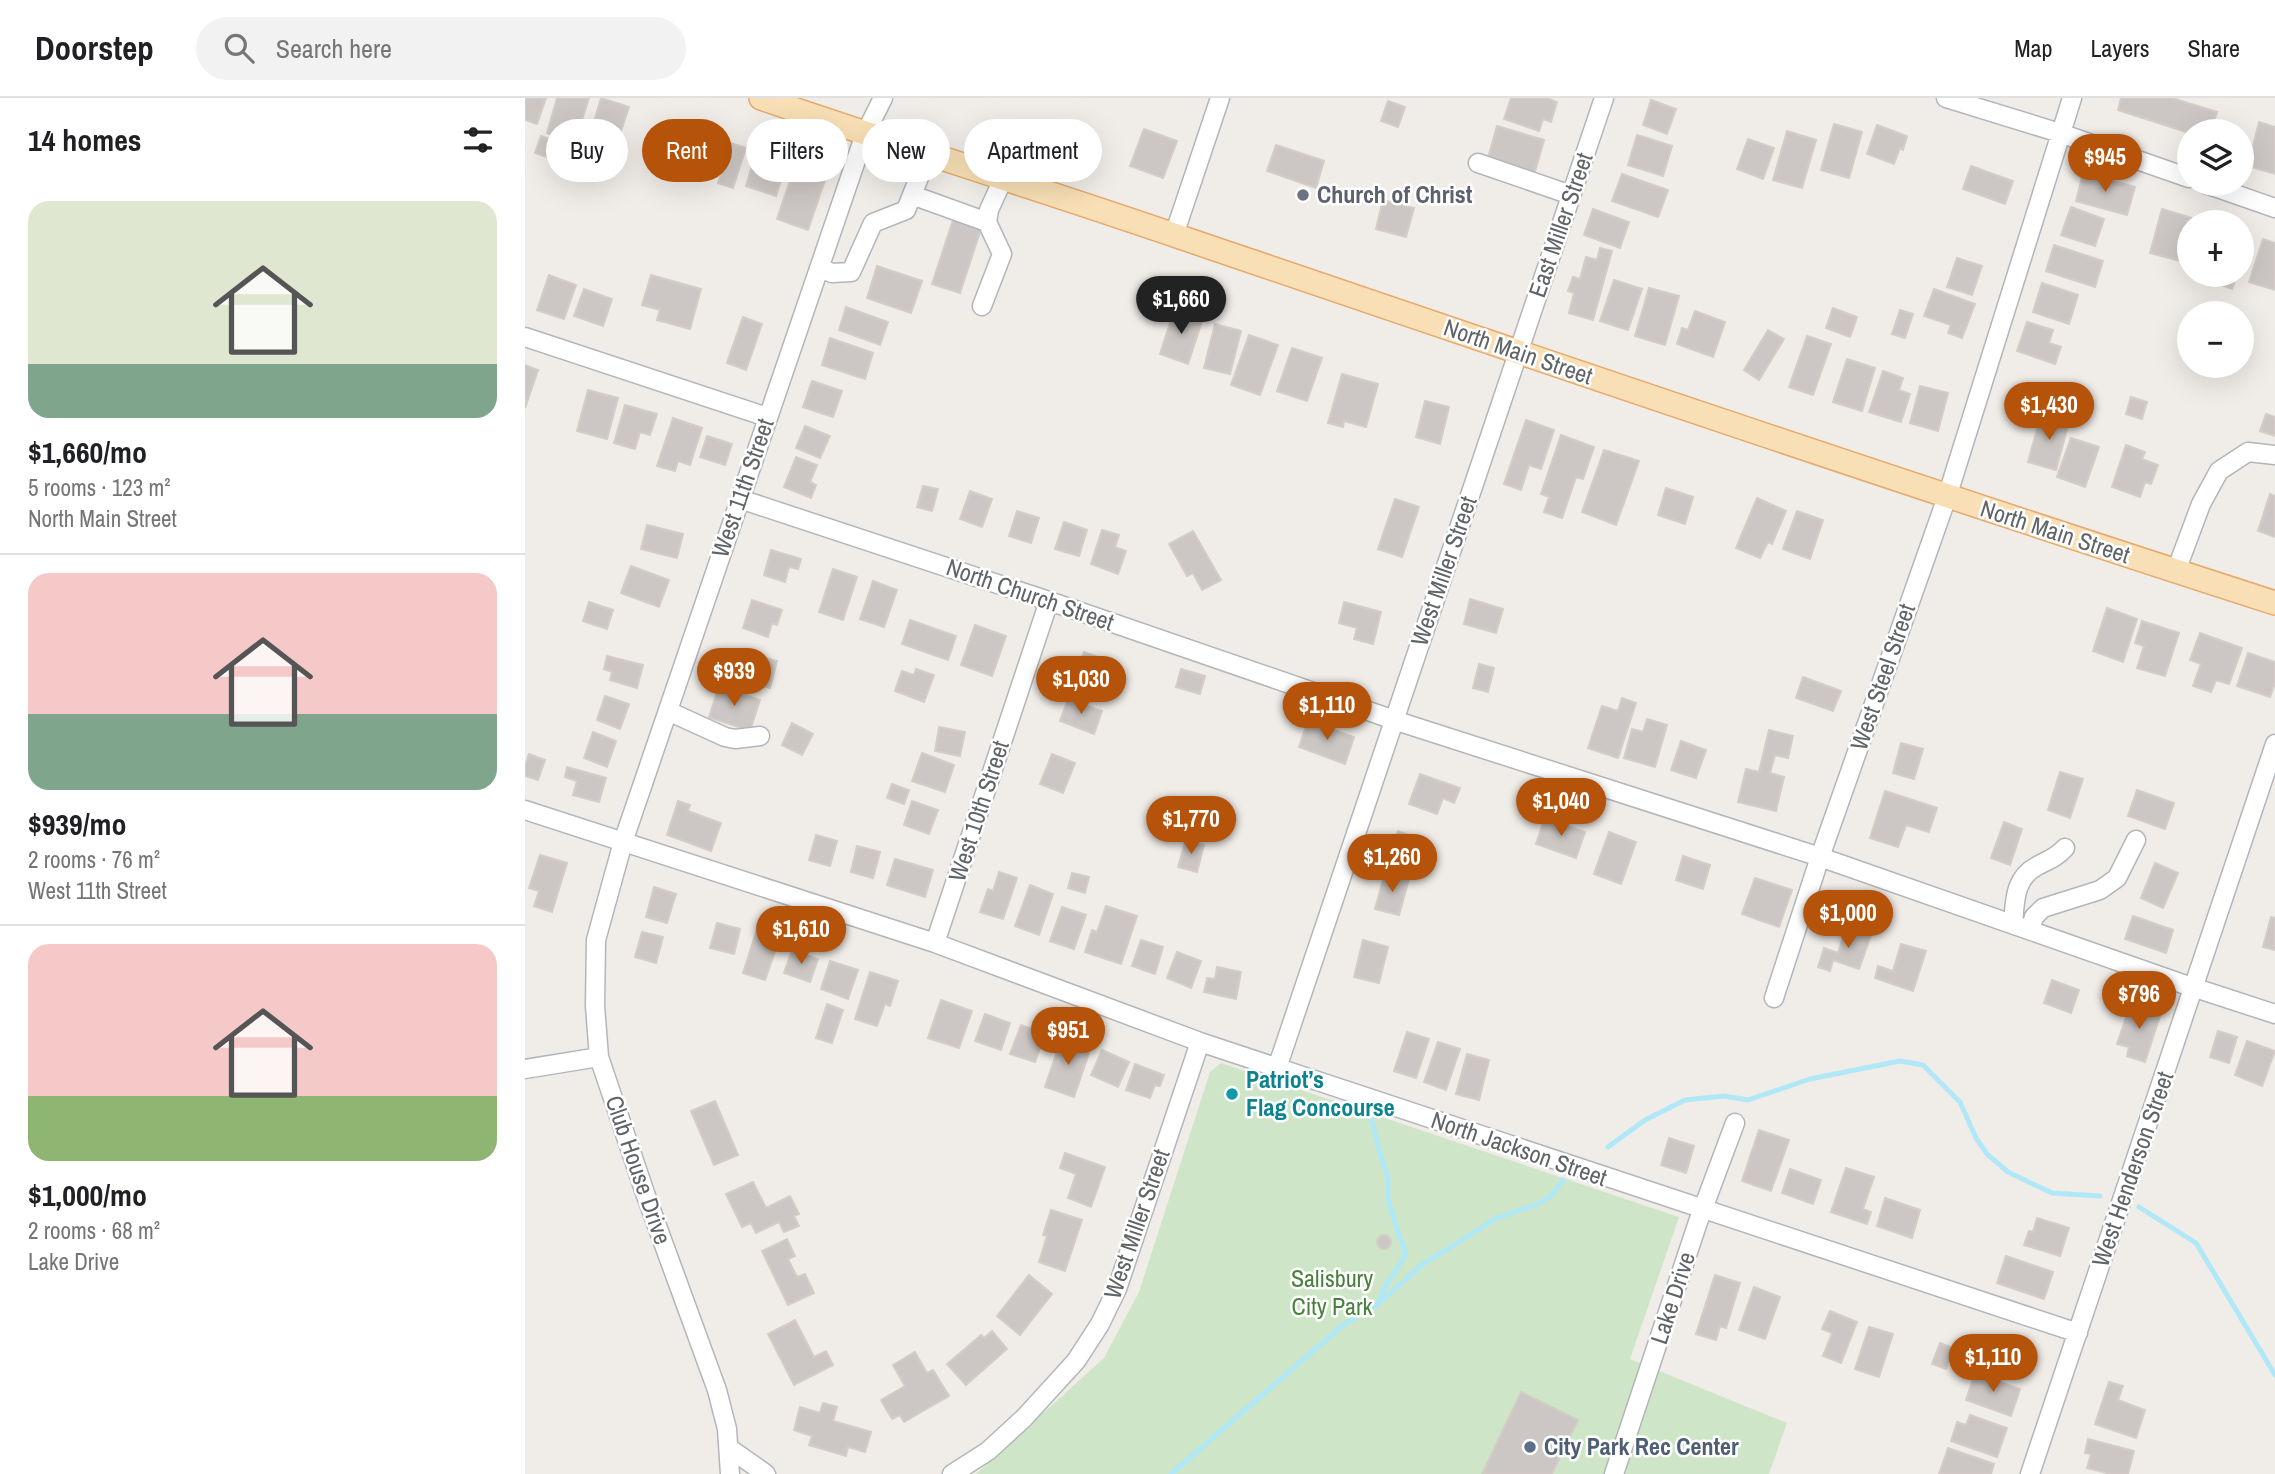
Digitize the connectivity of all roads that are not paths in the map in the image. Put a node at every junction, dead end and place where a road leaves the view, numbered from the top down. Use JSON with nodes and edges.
{"nodes":[{"id":1,"x":761,"y":98,"type":"edge"},
{"id":2,"x":883,"y":98,"type":"edge"},
{"id":3,"x":1220,"y":98,"type":"edge"},
{"id":4,"x":1604,"y":98,"type":"edge"},
{"id":5,"x":1946,"y":98,"type":"edge"},
{"id":6,"x":2072,"y":98,"type":"edge"},
{"id":7,"x":872,"y":119,"type":"edge"},
{"id":8,"x":862,"y":133,"type":"edge"},
{"id":9,"x":2060,"y":133,"type":"junction"},
{"id":10,"x":862,"y":143,"type":"edge"},
{"id":11,"x":1478,"y":163,"type":"dead end"},
{"id":12,"x":2177,"y":174,"type":"edge"},
{"id":13,"x":917,"y":182,"type":"edge"},
{"id":14,"x":1002,"y":182,"type":"edge"},
{"id":15,"x":1012,"y":182,"type":"edge"},
{"id":16,"x":912,"y":195,"type":"junction"},
{"id":17,"x":1571,"y":195,"type":"junction"},
{"id":18,"x":2240,"y":196,"type":"edge"},
{"id":19,"x":2275,"y":208,"type":"edge"},
{"id":20,"x":987,"y":222,"type":"junction"},
{"id":21,"x":1174,"y":235,"type":"junction"},
{"id":22,"x":819,"y":268,"type":"junction"},
{"id":23,"x":982,"y":306,"type":"dead end"},
{"id":24,"x":525,"y":337,"type":"edge"},
{"id":25,"x":1517,"y":352,"type":"junction"},
{"id":26,"x":767,"y":417,"type":"junction"},
{"id":27,"x":2275,"y":456,"type":"edge"},
{"id":28,"x":1947,"y":497,"type":"junction"},
{"id":29,"x":740,"y":499,"type":"junction"},
{"id":30,"x":2176,"y":571,"type":"junction"},
{"id":31,"x":1049,"y":601,"type":"junction"},
{"id":32,"x":2275,"y":603,"type":"edge"},
{"id":33,"x":668,"y":711,"type":"junction"},
{"id":34,"x":1394,"y":721,"type":"junction"},
{"id":35,"x":760,"y":736,"type":"dead end"},
{"id":36,"x":2275,"y":744,"type":"edge"},
{"id":37,"x":525,"y":810,"type":"edge"},
{"id":38,"x":2136,"y":840,"type":"dead end"},
{"id":39,"x":624,"y":842,"type":"junction"},
{"id":40,"x":2065,"y":848,"type":"dead end"},
{"id":41,"x":1820,"y":857,"type":"junction"},
{"id":42,"x":2022,"y":927,"type":"junction"},
{"id":43,"x":935,"y":943,"type":"junction"},
{"id":44,"x":2195,"y":988,"type":"junction"},
{"id":45,"x":1774,"y":998,"type":"dead end"},
{"id":46,"x":2275,"y":1014,"type":"edge"},
{"id":47,"x":1200,"y":1042,"type":"junction"},
{"id":48,"x":599,"y":1057,"type":"junction"},
{"id":49,"x":1277,"y":1068,"type":"junction"},
{"id":50,"x":525,"y":1069,"type":"edge"},
{"id":51,"x":1735,"y":1123,"type":"dead end"},
{"id":52,"x":1702,"y":1210,"type":"junction"},
{"id":53,"x":2077,"y":1333,"type":"junction"},
{"id":54,"x":730,"y":1448,"type":"junction"},
{"id":55,"x":730,"y":1474,"type":"edge"},
{"id":56,"x":766,"y":1474,"type":"edge"},
{"id":57,"x":952,"y":1474,"type":"edge"},
{"id":58,"x":1615,"y":1474,"type":"edge"},
{"id":59,"x":2030,"y":1474,"type":"edge"}],
"edges":[{"from":1,"to":8,"type":"main road","name":"North Main Street"},
{"from":2,"to":7,"type":"street","name":"West 11th Street"},
{"from":3,"to":21,"type":"street"},
{"from":4,"to":17,"type":"street","name":"East Miller Street"},
{"from":5,"to":9,"type":"street"},
{"from":6,"to":9,"type":"street","name":"West Steel Street"},
{"from":9,"to":12,"type":"street"},
{"from":9,"to":28,"type":"street","name":"West Steel Street"},
{"from":10,"to":22,"type":"street","name":"West 11th Street"},
{"from":11,"to":17,"type":"street"},
{"from":13,"to":16,"type":"street"},
{"from":14,"to":20,"type":"street"},
{"from":15,"to":21,"type":"main road","name":"North Main Street"},
{"from":16,"to":20,"type":"street"},
{"from":16,"to":22,"type":"street"},
{"from":17,"to":25,"type":"street","name":"East Miller Street"},
{"from":18,"to":19,"type":"street"},
{"from":20,"to":23,"type":"street"},
{"from":21,"to":25,"type":"main road","name":"North Main Street"},
{"from":22,"to":26,"type":"street","name":"West 11th Street"},
{"from":24,"to":26,"type":"street"},
{"from":25,"to":28,"type":"main road","name":"North Main Street"},
{"from":25,"to":34,"type":"street","name":"West Miller Street"},
{"from":26,"to":29,"type":"street","name":"West 11th Street"},
{"from":27,"to":30,"type":"street"},
{"from":28,"to":30,"type":"main road","name":"North Main Street"},
{"from":28,"to":41,"type":"street","name":"West Steel Street"},
{"from":29,"to":31,"type":"street","name":"North Church Street"},
{"from":29,"to":33,"type":"street","name":"West 11th Street"},
{"from":30,"to":32,"type":"main road","name":"North Main Street"},
{"from":31,"to":34,"type":"street","name":"North Church Street"},
{"from":31,"to":43,"type":"street","name":"West 10th Street"},
{"from":33,"to":35,"type":"street"},
{"from":33,"to":39,"type":"street","name":"West 11th Street"},
{"from":34,"to":41,"type":"street","name":"North Church Street"},
{"from":34,"to":49,"type":"street","name":"West Miller Street"},
{"from":36,"to":44,"type":"street","name":"West Henderson Street"},
{"from":37,"to":39,"type":"street","name":"North Jackson Street"},
{"from":38,"to":42,"type":"street"},
{"from":39,"to":43,"type":"street","name":"North Jackson Street"},
{"from":39,"to":48,"type":"street","name":"Club House Drive"},
{"from":40,"to":42,"type":"street"},
{"from":41,"to":42,"type":"street","name":"North Church Street"},
{"from":41,"to":45,"type":"street"},
{"from":42,"to":44,"type":"street","name":"North Church Street"},
{"from":43,"to":47,"type":"street","name":"North Jackson Street"},
{"from":44,"to":46,"type":"street","name":"North Church Street"},
{"from":44,"to":53,"type":"street","name":"West Henderson Street"},
{"from":47,"to":49,"type":"street","name":"North Jackson Street"},
{"from":47,"to":57,"type":"street","name":"West Miller Street"},
{"from":48,"to":50,"type":"street"},
{"from":48,"to":54,"type":"street","name":"Club House Drive"},
{"from":49,"to":52,"type":"street","name":"North Jackson Street"},
{"from":51,"to":52,"type":"street","name":"Lake Drive"},
{"from":52,"to":53,"type":"street","name":"North Jackson Street"},
{"from":52,"to":58,"type":"street","name":"Lake Drive"},
{"from":53,"to":59,"type":"street","name":"West Henderson Street"},
{"from":54,"to":55,"type":"street","name":"Club House Drive"},
{"from":54,"to":56,"type":"street"}]}
